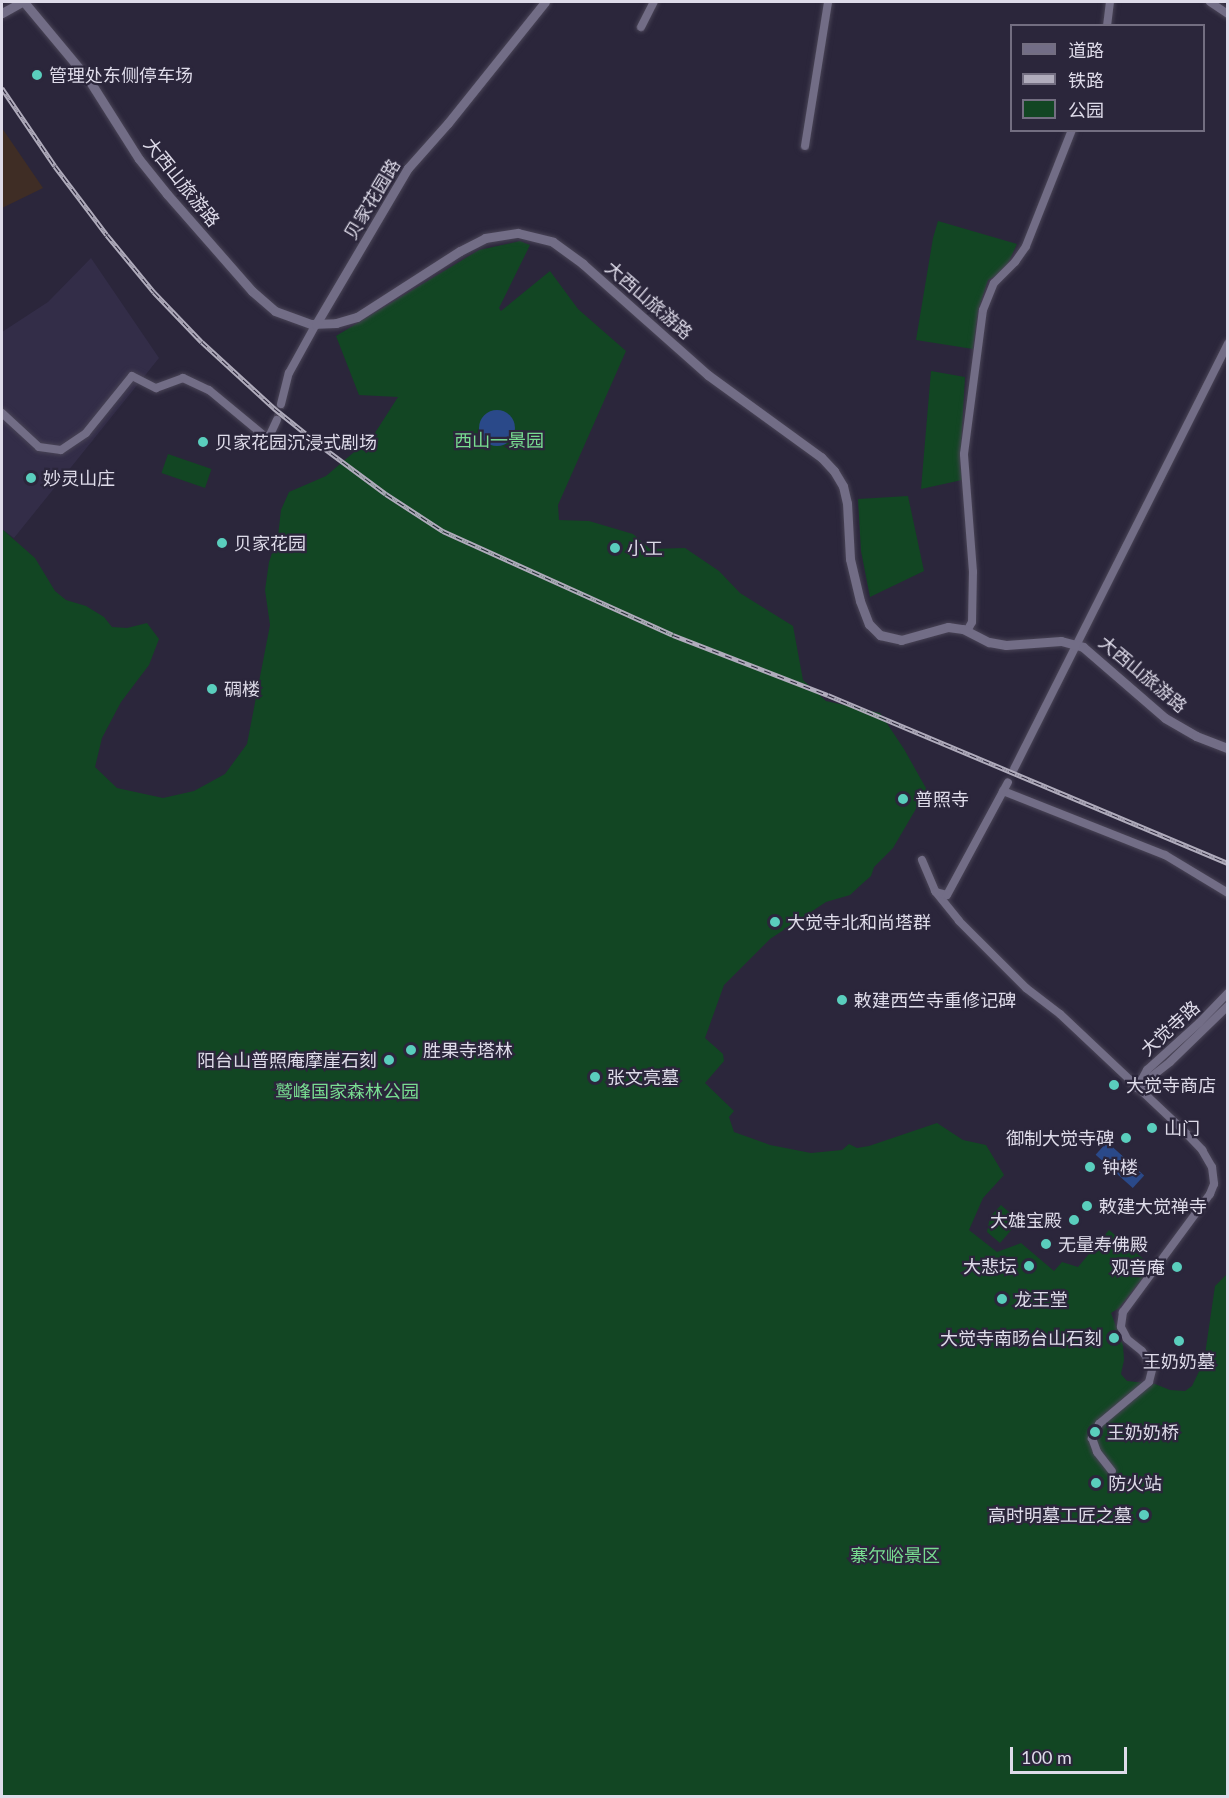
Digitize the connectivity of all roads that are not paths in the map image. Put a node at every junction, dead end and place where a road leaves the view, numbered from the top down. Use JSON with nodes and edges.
{"nodes":[{"id":1,"x":23,"y":2,"type":"edge"},
{"id":2,"x":545,"y":2,"type":"edge"},
{"id":3,"x":654,"y":2,"type":"edge"},
{"id":4,"x":828,"y":2,"type":"edge"},
{"id":5,"x":1110,"y":2,"type":"edge"},
{"id":6,"x":1210,"y":2,"type":"edge"},
{"id":7,"x":2,"y":13,"type":"edge"},
{"id":8,"x":1227,"y":14,"type":"edge"},
{"id":9,"x":1107,"y":24,"type":"edge"},
{"id":10,"x":641,"y":27,"type":"dead end"},
{"id":11,"x":1071,"y":132,"type":"edge"},
{"id":12,"x":805,"y":146,"type":"dead end"},
{"id":13,"x":316,"y":324,"type":"junction"},
{"id":14,"x":1227,"y":344,"type":"edge"},
{"id":15,"x":281,"y":404,"type":"tunnel mouth"},
{"id":16,"x":2,"y":413,"type":"edge"},
{"id":17,"x":277,"y":420,"type":"tunnel mouth"},
{"id":18,"x":967,"y":631,"type":"junction"},
{"id":19,"x":1076,"y":644,"type":"junction"},
{"id":20,"x":1227,"y":748,"type":"edge"},
{"id":21,"x":1014,"y":769,"type":"dead end"},
{"id":22,"x":1008,"y":782,"type":"dead end"},
{"id":23,"x":1003,"y":791,"type":"junction"},
{"id":24,"x":922,"y":860,"type":"dead end"},
{"id":25,"x":935,"y":891,"type":"junction"},
{"id":26,"x":1227,"y":893,"type":"edge"},
{"id":27,"x":1227,"y":993,"type":"edge"},
{"id":28,"x":1227,"y":1006,"type":"edge"},
{"id":29,"x":1137,"y":1088,"type":"junction"},
{"id":30,"x":1112,"y":1471,"type":"dead end"}],
"edges":[{"from":1,"to":7,"type":"street"},
{"from":1,"to":13,"type":"street","name":"大西山旅游路"},
{"from":2,"to":13,"type":"street","name":"贝家花园路"},
{"from":3,"to":10,"type":"street"},
{"from":4,"to":12,"type":"street"},
{"from":5,"to":9,"type":"street"},
{"from":6,"to":8,"type":"street"},
{"from":11,"to":18,"type":"street"},
{"from":13,"to":15,"type":"street","name":"贝家花园路"},
{"from":13,"to":18,"type":"street","name":"大西山旅游路"},
{"from":14,"to":19,"type":"street"},
{"from":16,"to":17,"type":"street"},
{"from":18,"to":19,"type":"street","name":"大西山旅游路"},
{"from":19,"to":20,"type":"street","name":"大西山旅游路"},
{"from":19,"to":21,"type":"street"},
{"from":22,"to":23,"type":"street"},
{"from":23,"to":25,"type":"street"},
{"from":23,"to":26,"type":"street"},
{"from":24,"to":25,"type":"street"},
{"from":25,"to":29,"type":"street"},
{"from":27,"to":29,"type":"street","name":"大觉寺路"},
{"from":28,"to":29,"type":"street","name":"大觉寺路"},
{"from":29,"to":30,"type":"street"}]}
